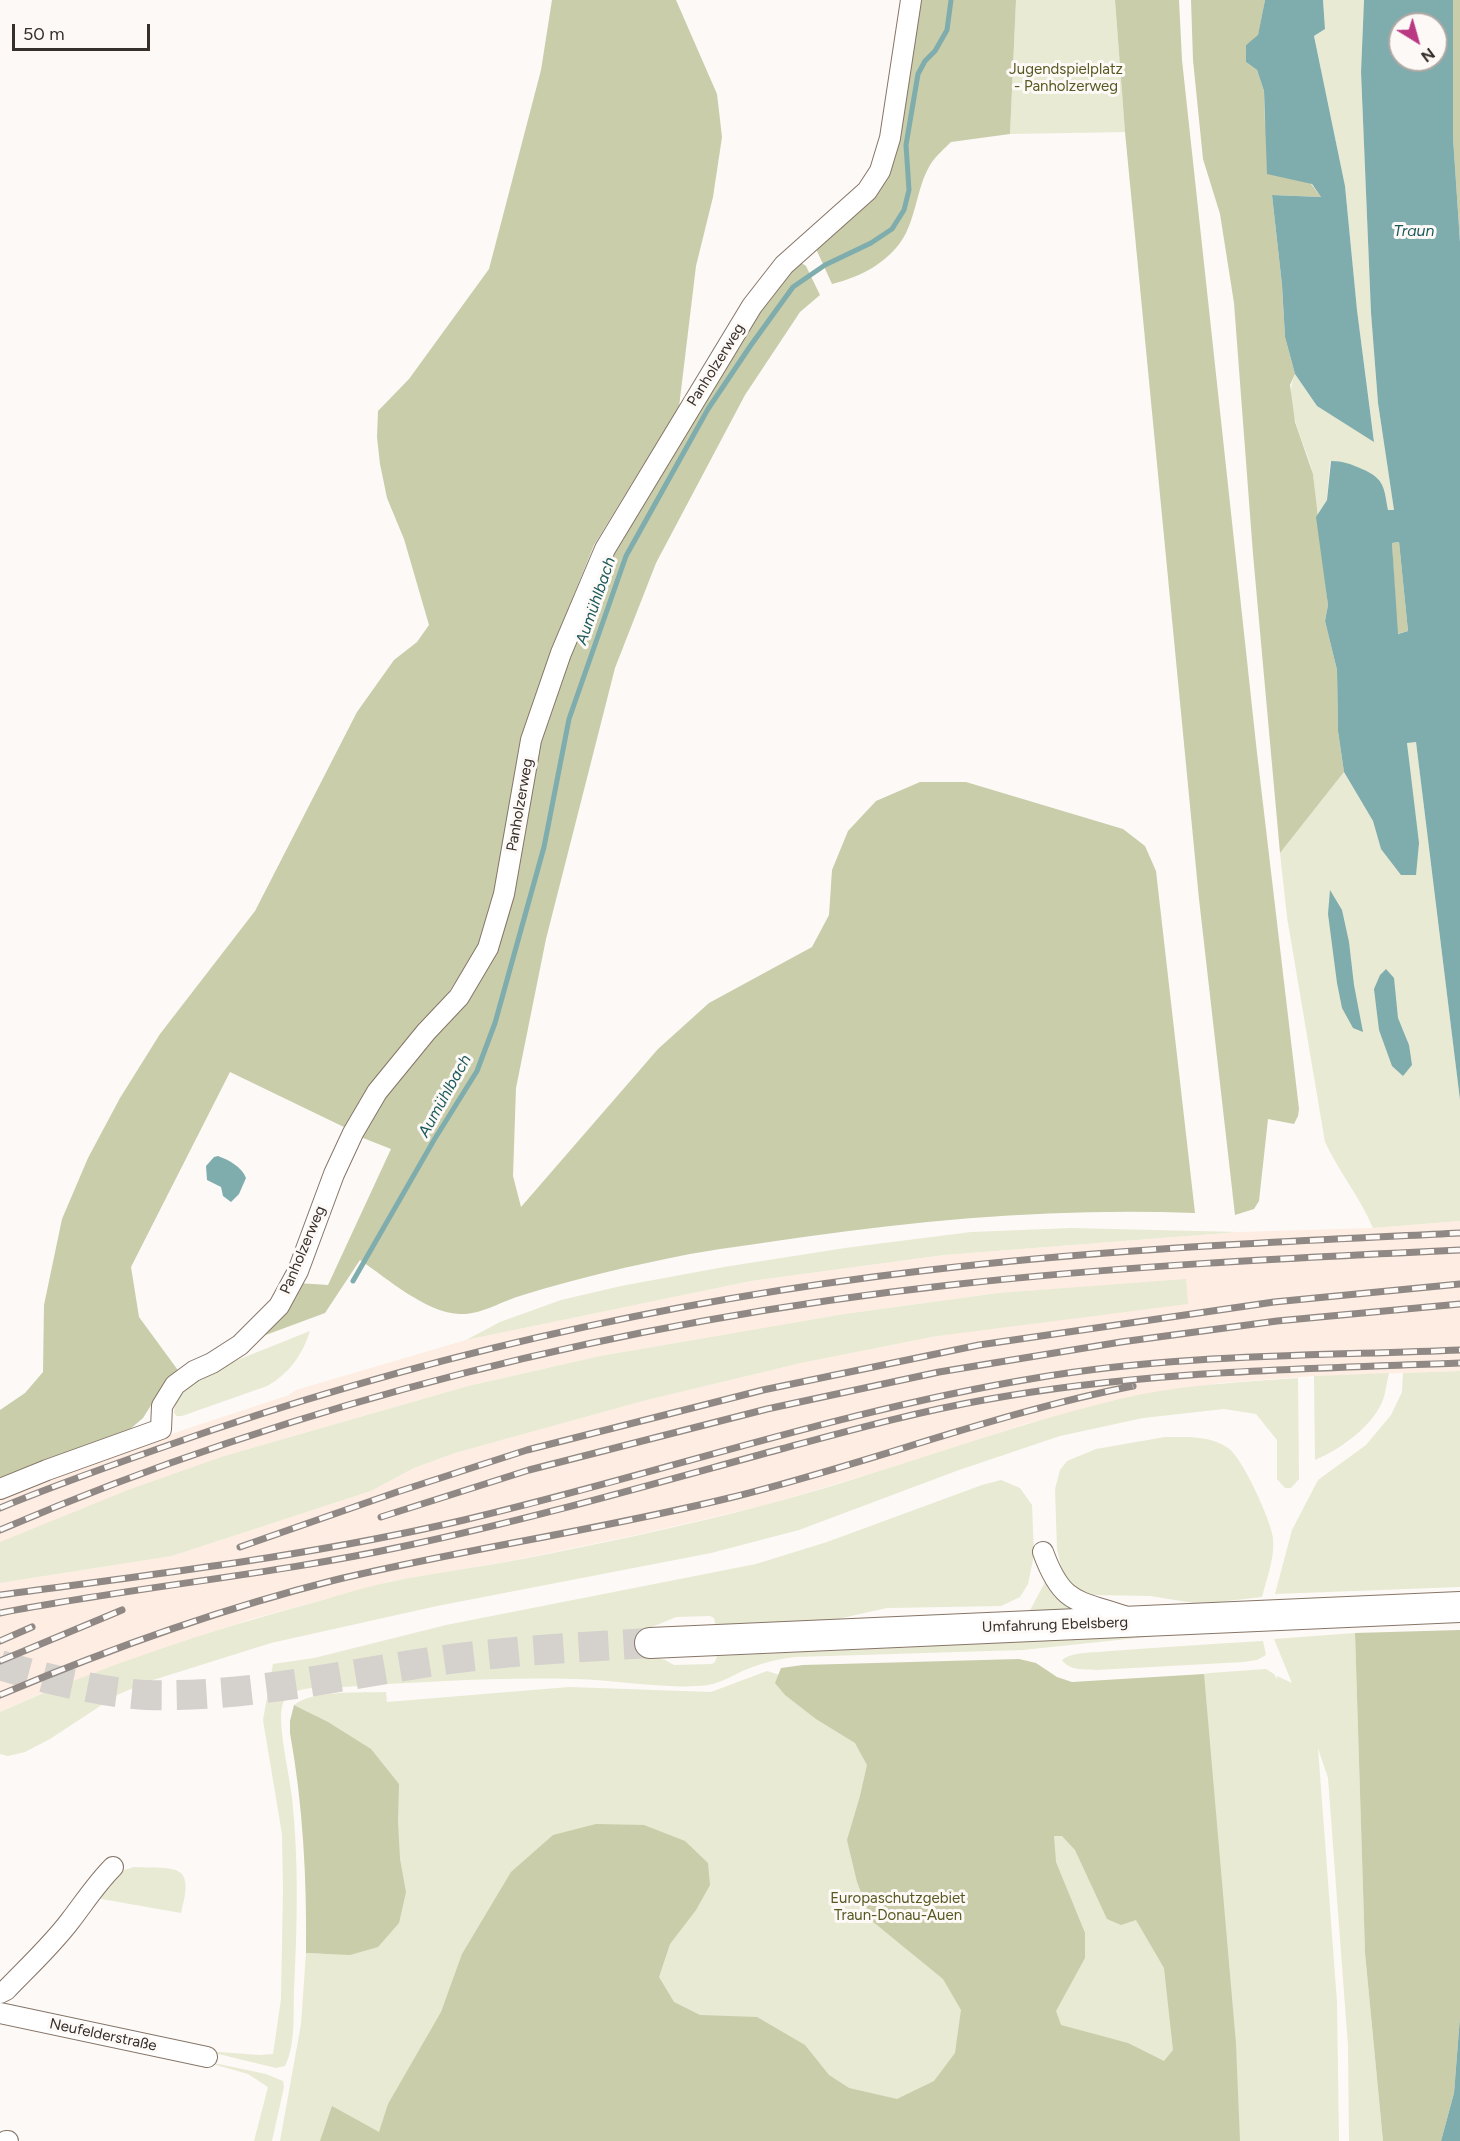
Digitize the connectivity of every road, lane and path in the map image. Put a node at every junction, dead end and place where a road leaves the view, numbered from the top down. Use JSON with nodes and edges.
{"nodes":[{"id":1,"x":910,"y":0,"type":"edge"},
{"id":2,"x":0,"y":1488,"type":"edge"},
{"id":3,"x":1043,"y":1552,"type":"dead end"},
{"id":4,"x":1460,"y":1607,"type":"edge"},
{"id":5,"x":1138,"y":1621,"type":"junction"},
{"id":6,"x":650,"y":1643,"type":"tunnel mouth"},
{"id":7,"x":113,"y":1867,"type":"dead end"},
{"id":8,"x":0,"y":1993,"type":"edge"},
{"id":9,"x":0,"y":2013,"type":"edge"},
{"id":10,"x":207,"y":2057,"type":"dead end"}],
"edges":[{"from":1,"to":2,"type":"street","name":"Panholzerweg"},
{"from":3,"to":5,"type":"street"},
{"from":4,"to":5,"type":"main road","name":"Umfahrung Ebelsberg"},
{"from":5,"to":6,"type":"main road","name":"Umfahrung Ebelsberg"},
{"from":7,"to":8,"type":"street"},
{"from":9,"to":10,"type":"street","name":"Neufelderstraße"}]}
